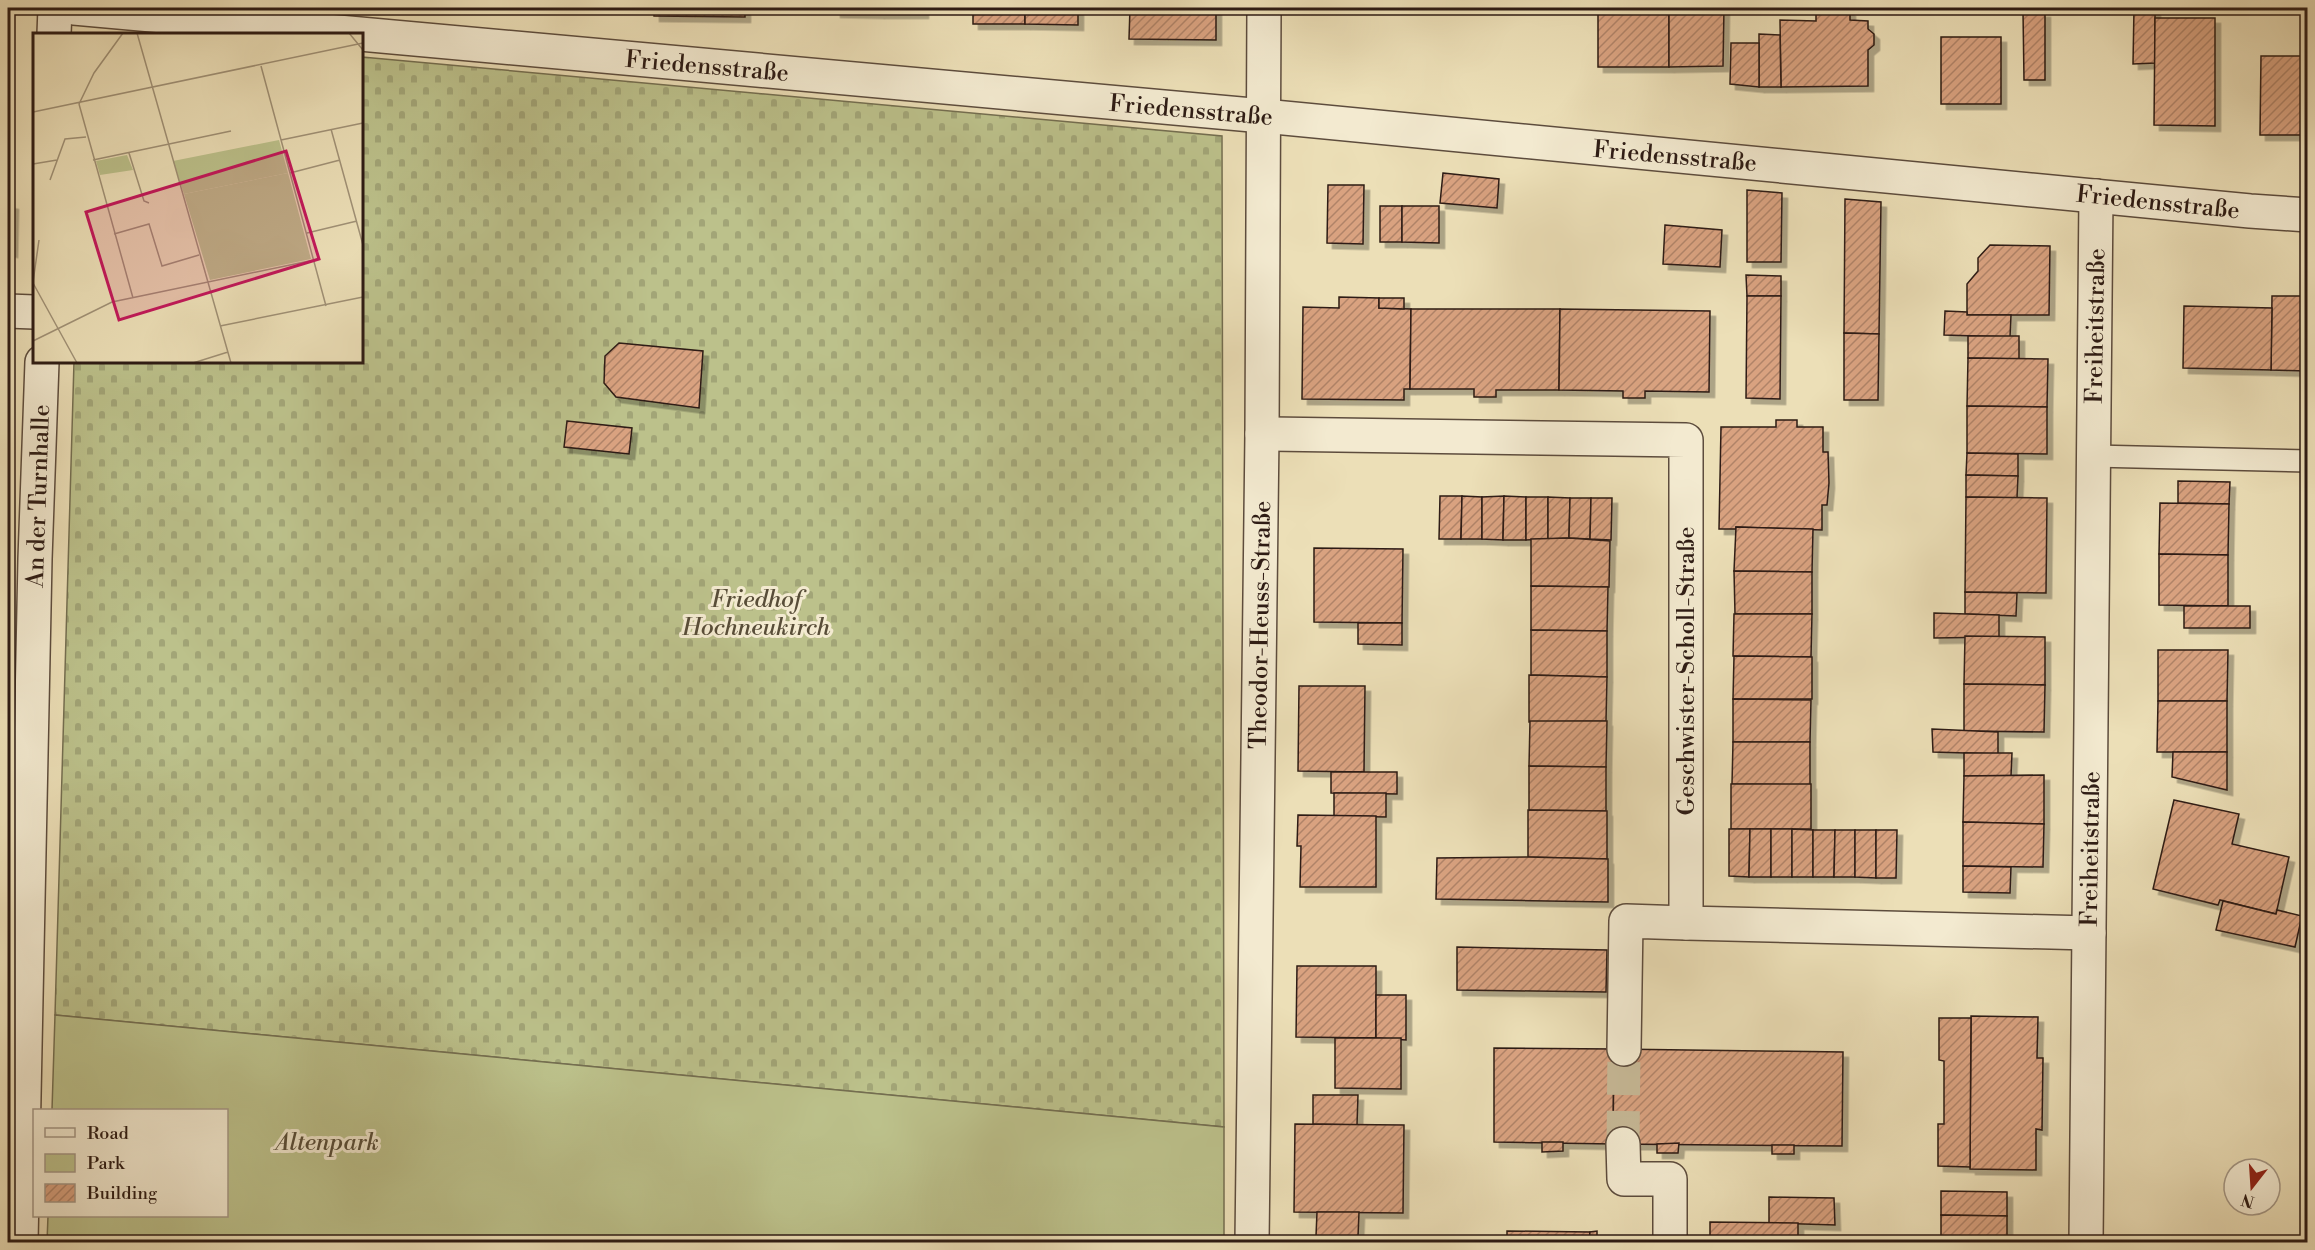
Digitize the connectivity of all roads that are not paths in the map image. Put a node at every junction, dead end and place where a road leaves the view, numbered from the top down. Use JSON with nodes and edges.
{"nodes":[{"id":1,"x":55,"y":8,"type":"edge"},
{"id":2,"x":74,"y":8,"type":"edge"},
{"id":3,"x":1264,"y":8,"type":"edge"},
{"id":4,"x":54,"y":33,"type":"edge"},
{"id":5,"x":349,"y":33,"type":"edge"},
{"id":6,"x":363,"y":34,"type":"edge"},
{"id":7,"x":1263,"y":116,"type":"junction"},
{"id":8,"x":2096,"y":196,"type":"junction"},
{"id":9,"x":2307,"y":215,"type":"edge"},
{"id":10,"x":8,"y":311,"type":"edge"},
{"id":11,"x":33,"y":312,"type":"edge"},
{"id":12,"x":42,"y":363,"type":"edge"},
{"id":13,"x":1262,"y":434,"type":"junction"},
{"id":14,"x":2093,"y":456,"type":"junction"},
{"id":15,"x":2307,"y":460,"type":"edge"},
{"id":16,"x":1686,"y":923,"type":"junction"},
{"id":17,"x":2089,"y":933,"type":"junction"},
{"id":18,"x":17,"y":1005,"type":"edge"},
{"id":19,"x":1624,"y":1049,"type":"tunnel mouth"},
{"id":20,"x":1623,"y":1144,"type":"tunnel mouth"},
{"id":21,"x":21,"y":1242,"type":"edge"},
{"id":22,"x":1252,"y":1242,"type":"edge"},
{"id":23,"x":1670,"y":1242,"type":"edge"},
{"id":24,"x":2086,"y":1242,"type":"edge"}],
"edges":[{"from":1,"to":4,"type":"street"},
{"from":2,"to":5,"type":"street","name":"Friedensstraße"},
{"from":3,"to":7,"type":"street","name":"Theodor-Heuss-Straße"},
{"from":6,"to":7,"type":"street","name":"Friedensstraße"},
{"from":7,"to":8,"type":"street","name":"Friedensstraße"},
{"from":7,"to":13,"type":"street","name":"Theodor-Heuss-Straße"},
{"from":8,"to":9,"type":"street","name":"Friedensstraße"},
{"from":8,"to":14,"type":"street","name":"Freiheitstraße"},
{"from":10,"to":11,"type":"street"},
{"from":12,"to":18,"type":"street","name":"An der Turnhalle"},
{"from":13,"to":16,"type":"street","name":"Geschwister-Scholl-Straße"},
{"from":13,"to":22,"type":"street","name":"Theodor-Heuss-Straße"},
{"from":14,"to":15,"type":"lane"},
{"from":14,"to":17,"type":"street","name":"Freiheitstraße"},
{"from":16,"to":17,"type":"street"},
{"from":16,"to":19,"type":"street"},
{"from":17,"to":24,"type":"street","name":"Freiheitstraße"},
{"from":18,"to":21,"type":"street","name":"An der Turnhalle"},
{"from":20,"to":23,"type":"street"}]}
